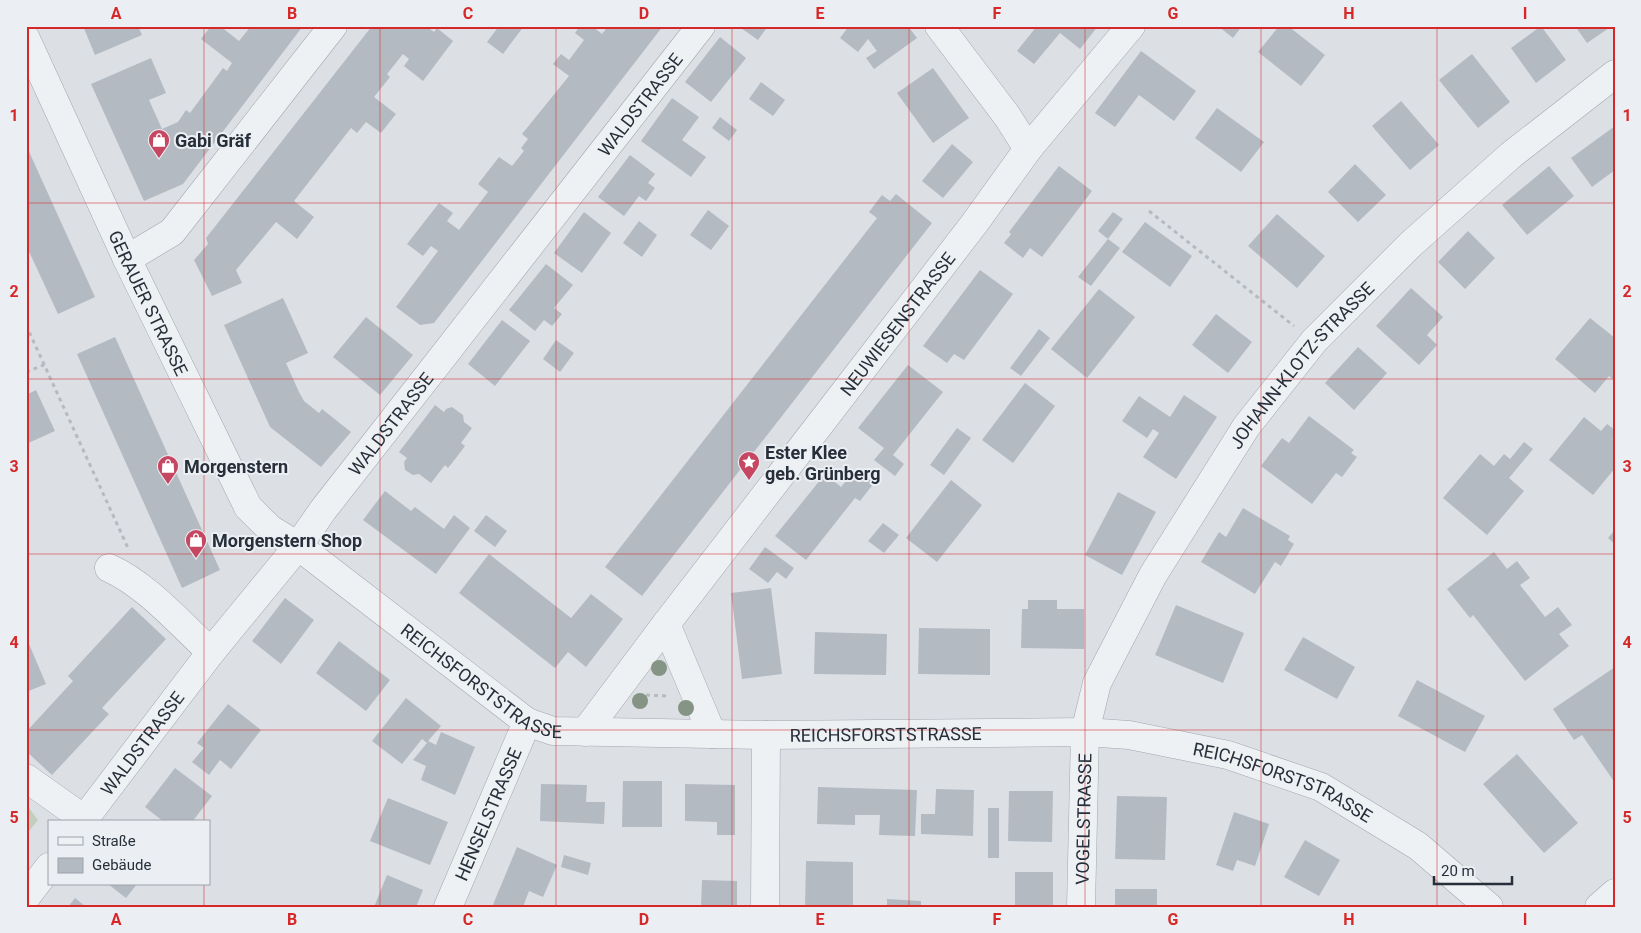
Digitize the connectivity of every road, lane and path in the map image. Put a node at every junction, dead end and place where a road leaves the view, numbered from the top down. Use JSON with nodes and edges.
{"nodes":[{"id":1,"x":333,"y":26,"type":"edge"},
{"id":2,"x":701,"y":26,"type":"edge"},
{"id":3,"x":939,"y":26,"type":"edge"},
{"id":4,"x":1131,"y":26,"type":"edge"},
{"id":5,"x":26,"y":39,"type":"edge"},
{"id":6,"x":1615,"y":74,"type":"edge"},
{"id":7,"x":1028,"y":149,"type":"junction"},
{"id":8,"x":1149,"y":211,"type":"dead end"},
{"id":9,"x":127,"y":259,"type":"junction"},
{"id":10,"x":26,"y":325,"type":"edge"},
{"id":11,"x":1314,"y":342,"type":"junction"},
{"id":12,"x":44,"y":365,"type":"junction"},
{"id":13,"x":26,"y":372,"type":"edge"},
{"id":14,"x":298,"y":546,"type":"junction"},
{"id":15,"x":128,"y":548,"type":"dead end"},
{"id":16,"x":109,"y":568,"type":"dead end"},
{"id":17,"x":666,"y":624,"type":"junction"},
{"id":18,"x":211,"y":652,"type":"junction"},
{"id":19,"x":613,"y":695,"type":"junction"},
{"id":20,"x":697,"y":696,"type":"junction"},
{"id":21,"x":527,"y":722,"type":"junction"},
{"id":22,"x":585,"y":732,"type":"junction"},
{"id":23,"x":1085,"y":732,"type":"junction"},
{"id":24,"x":712,"y":734,"type":"junction"},
{"id":25,"x":766,"y":735,"type":"junction"},
{"id":26,"x":26,"y":778,"type":"edge"},
{"id":27,"x":82,"y":820,"type":"edge"},
{"id":28,"x":84,"y":820,"type":"edge"},
{"id":29,"x":48,"y":868,"type":"edge"},
{"id":30,"x":1615,"y":893,"type":"edge"},
{"id":31,"x":26,"y":897,"type":"edge"},
{"id":32,"x":448,"y":907,"type":"edge"},
{"id":33,"x":765,"y":907,"type":"edge"},
{"id":34,"x":1081,"y":907,"type":"edge"},
{"id":35,"x":1489,"y":907,"type":"edge"},
{"id":36,"x":1599,"y":907,"type":"edge"}],
"edges":[{"from":1,"to":9,"type":"street"},
{"from":2,"to":14,"type":"street","name":"WALDSTRASSE"},
{"from":3,"to":7,"type":"street"},
{"from":4,"to":7,"type":"street","name":"NEUWIESENSTRASSE"},
{"from":5,"to":9,"type":"street","name":"GERAUER STRASSE"},
{"from":6,"to":11,"type":"street","name":"JOHANN-KLOTZ-STRASSE"},
{"from":7,"to":17,"type":"street","name":"NEUWIESENSTRASSE"},
{"from":8,"to":11,"type":"path"},
{"from":9,"to":14,"type":"street","name":"GERAUER STRASSE"},
{"from":10,"to":12,"type":"path"},
{"from":11,"to":23,"type":"street","name":"JOHANN-KLOTZ-STRASSE"},
{"from":12,"to":13,"type":"path"},
{"from":12,"to":15,"type":"path"},
{"from":14,"to":18,"type":"street","name":"WALDSTRASSE"},
{"from":14,"to":21,"type":"street","name":"REICHSFORSTSTRASSE"},
{"from":16,"to":18,"type":"street"},
{"from":17,"to":19,"type":"street","name":"NEUWIESENSTRASSE"},
{"from":17,"to":20,"type":"street"},
{"from":18,"to":28,"type":"street","name":"WALDSTRASSE"},
{"from":19,"to":20,"type":"path"},
{"from":19,"to":22,"type":"street","name":"NEUWIESENSTRASSE"},
{"from":20,"to":24,"type":"street"},
{"from":21,"to":22,"type":"street","name":"REICHSFORSTSTRASSE"},
{"from":21,"to":32,"type":"street","name":"HENSELSTRASSE"},
{"from":22,"to":24,"type":"street","name":"REICHSFORSTSTRASSE"},
{"from":23,"to":25,"type":"street","name":"REICHSFORSTSTRASSE"},
{"from":23,"to":34,"type":"street","name":"VOGELSTRASSE"},
{"from":23,"to":35,"type":"street","name":"REICHSFORSTSTRASSE"},
{"from":24,"to":25,"type":"street","name":"REICHSFORSTSTRASSE"},
{"from":25,"to":33,"type":"street"},
{"from":26,"to":27,"type":"street"},
{"from":29,"to":31,"type":"street"},
{"from":30,"to":36,"type":"street"}]}
